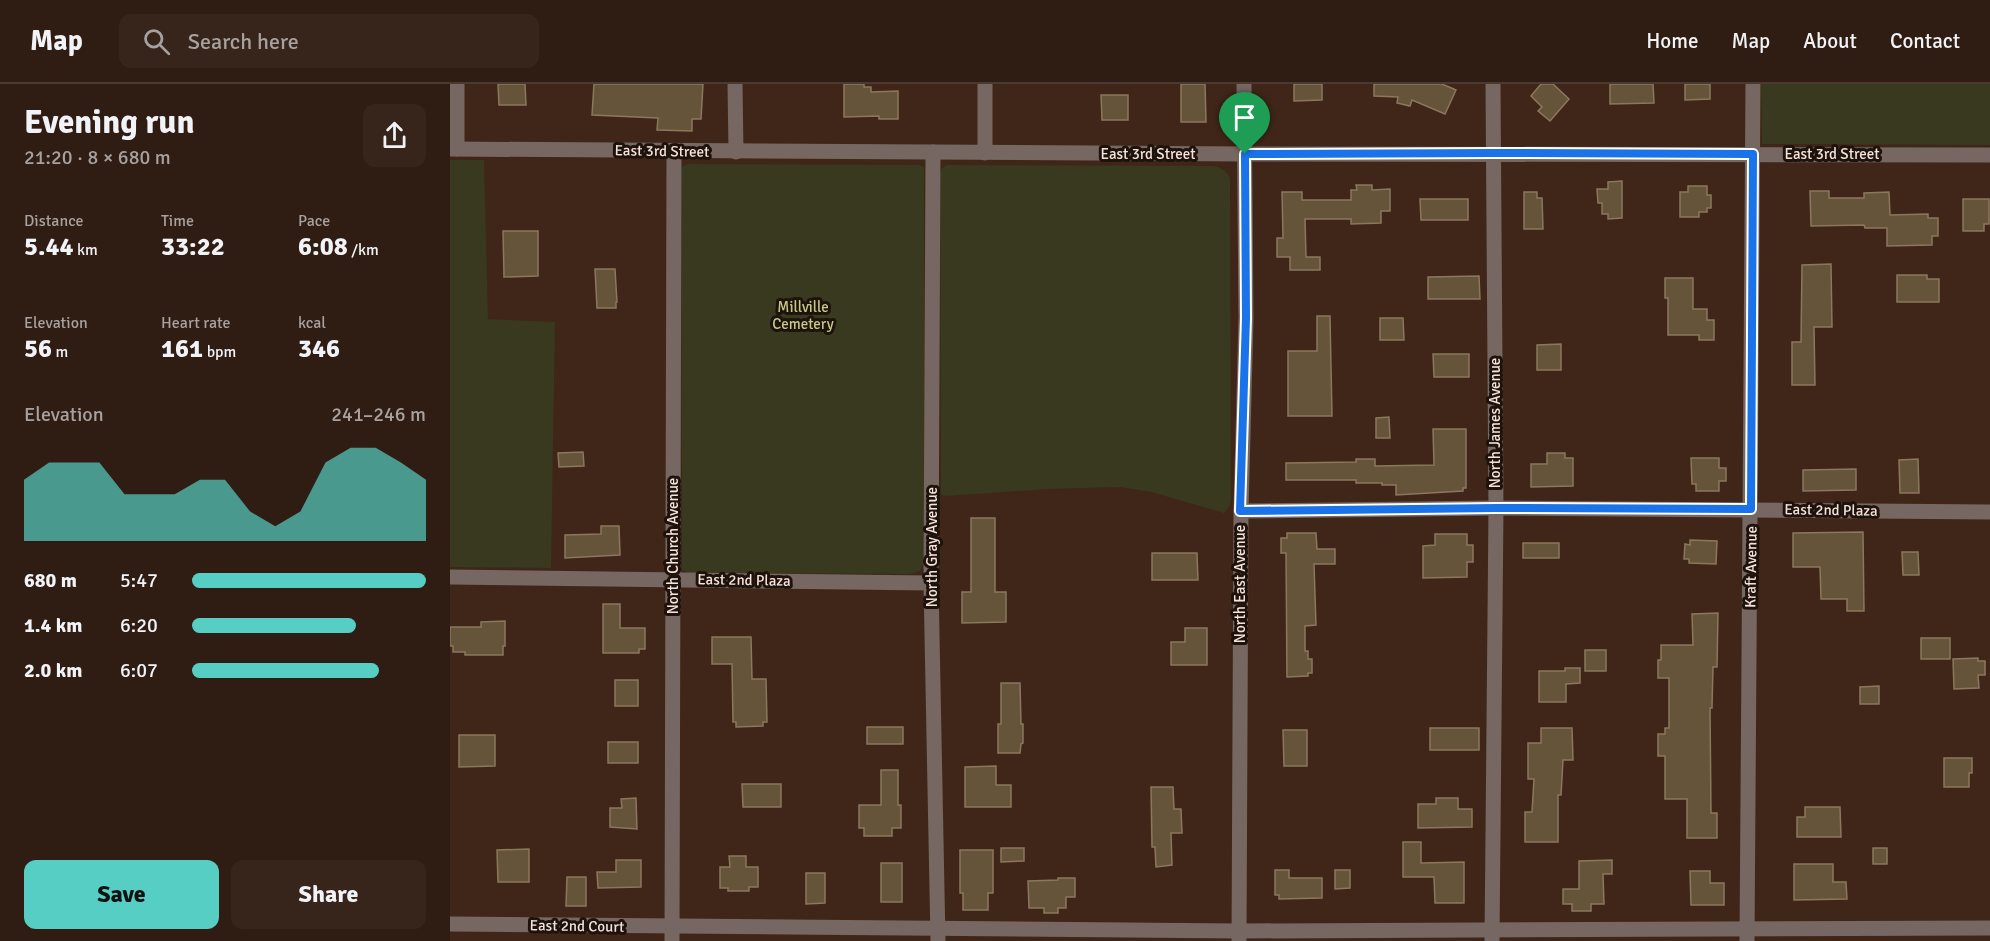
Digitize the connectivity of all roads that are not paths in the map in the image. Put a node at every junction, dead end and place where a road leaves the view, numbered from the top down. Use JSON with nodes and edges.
{"nodes":[{"id":1,"x":457,"y":84,"type":"edge"},
{"id":2,"x":735,"y":84,"type":"edge"},
{"id":3,"x":985,"y":84,"type":"edge"},
{"id":4,"x":1244,"y":84,"type":"edge"},
{"id":5,"x":1493,"y":84,"type":"edge"},
{"id":6,"x":1753,"y":84,"type":"edge"},
{"id":7,"x":453,"y":149,"type":"edge"},
{"id":8,"x":674,"y":151,"type":"junction"},
{"id":9,"x":736,"y":152,"type":"junction"},
{"id":10,"x":933,"y":153,"type":"junction"},
{"id":11,"x":985,"y":153,"type":"junction"},
{"id":12,"x":1494,"y":153,"type":"junction"},
{"id":13,"x":1245,"y":154,"type":"junction"},
{"id":14,"x":1753,"y":154,"type":"junction"},
{"id":15,"x":1990,"y":155,"type":"edge"},
{"id":16,"x":1496,"y":508,"type":"junction"},
{"id":17,"x":1751,"y":509,"type":"junction"},
{"id":18,"x":1240,"y":511,"type":"junction"},
{"id":19,"x":1990,"y":512,"type":"edge"},
{"id":20,"x":450,"y":577,"type":"edge"},
{"id":21,"x":673,"y":579,"type":"junction"},
{"id":22,"x":931,"y":583,"type":"junction"},
{"id":23,"x":450,"y":924,"type":"edge"},
{"id":24,"x":1990,"y":928,"type":"edge"},
{"id":25,"x":672,"y":934,"type":"edge"},
{"id":26,"x":937,"y":935,"type":"edge"},
{"id":27,"x":1747,"y":935,"type":"edge"},
{"id":28,"x":1239,"y":936,"type":"edge"},
{"id":29,"x":1492,"y":936,"type":"edge"}],
"edges":[{"from":1,"to":7,"type":"street"},
{"from":2,"to":9,"type":"street"},
{"from":3,"to":11,"type":"street"},
{"from":4,"to":13,"type":"street","name":"North East Avenue"},
{"from":5,"to":12,"type":"street","name":"North James Avenue"},
{"from":6,"to":14,"type":"street","name":"Kraft Avenue"},
{"from":7,"to":8,"type":"street","name":"East 3rd Street"},
{"from":8,"to":9,"type":"street","name":"East 3rd Street"},
{"from":8,"to":21,"type":"street","name":"North Church Avenue"},
{"from":9,"to":10,"type":"street","name":"East 3rd Street"},
{"from":10,"to":11,"type":"street","name":"East 3rd Street"},
{"from":10,"to":22,"type":"street","name":"North Gray Avenue"},
{"from":11,"to":13,"type":"street","name":"East 3rd Street"},
{"from":12,"to":13,"type":"street","name":"East 3rd Street"},
{"from":12,"to":14,"type":"street","name":"East 3rd Street"},
{"from":12,"to":16,"type":"street","name":"North James Avenue"},
{"from":13,"to":18,"type":"street","name":"North East Avenue"},
{"from":14,"to":15,"type":"street","name":"East 3rd Street"},
{"from":14,"to":17,"type":"street","name":"Kraft Avenue"},
{"from":16,"to":17,"type":"street","name":"East 2nd Plaza"},
{"from":16,"to":18,"type":"street","name":"East 2nd Plaza"},
{"from":16,"to":29,"type":"street","name":"North James Avenue"},
{"from":17,"to":19,"type":"street","name":"East 2nd Plaza"},
{"from":17,"to":27,"type":"street","name":"Kraft Avenue"},
{"from":18,"to":28,"type":"street","name":"North East Avenue"},
{"from":20,"to":21,"type":"street","name":"East 2nd Plaza"},
{"from":21,"to":22,"type":"street","name":"East 2nd Plaza"},
{"from":21,"to":25,"type":"street","name":"North Church Avenue"},
{"from":22,"to":26,"type":"street","name":"North Gray Avenue"},
{"from":23,"to":25,"type":"street","name":"East 2nd Court"},
{"from":24,"to":27,"type":"street","name":"East 2nd Court"},
{"from":25,"to":26,"type":"street","name":"East 2nd Court"},
{"from":26,"to":28,"type":"street","name":"East 2nd Court"},
{"from":27,"to":29,"type":"street","name":"East 2nd Court"},
{"from":28,"to":29,"type":"street","name":"East 2nd Court"}]}
